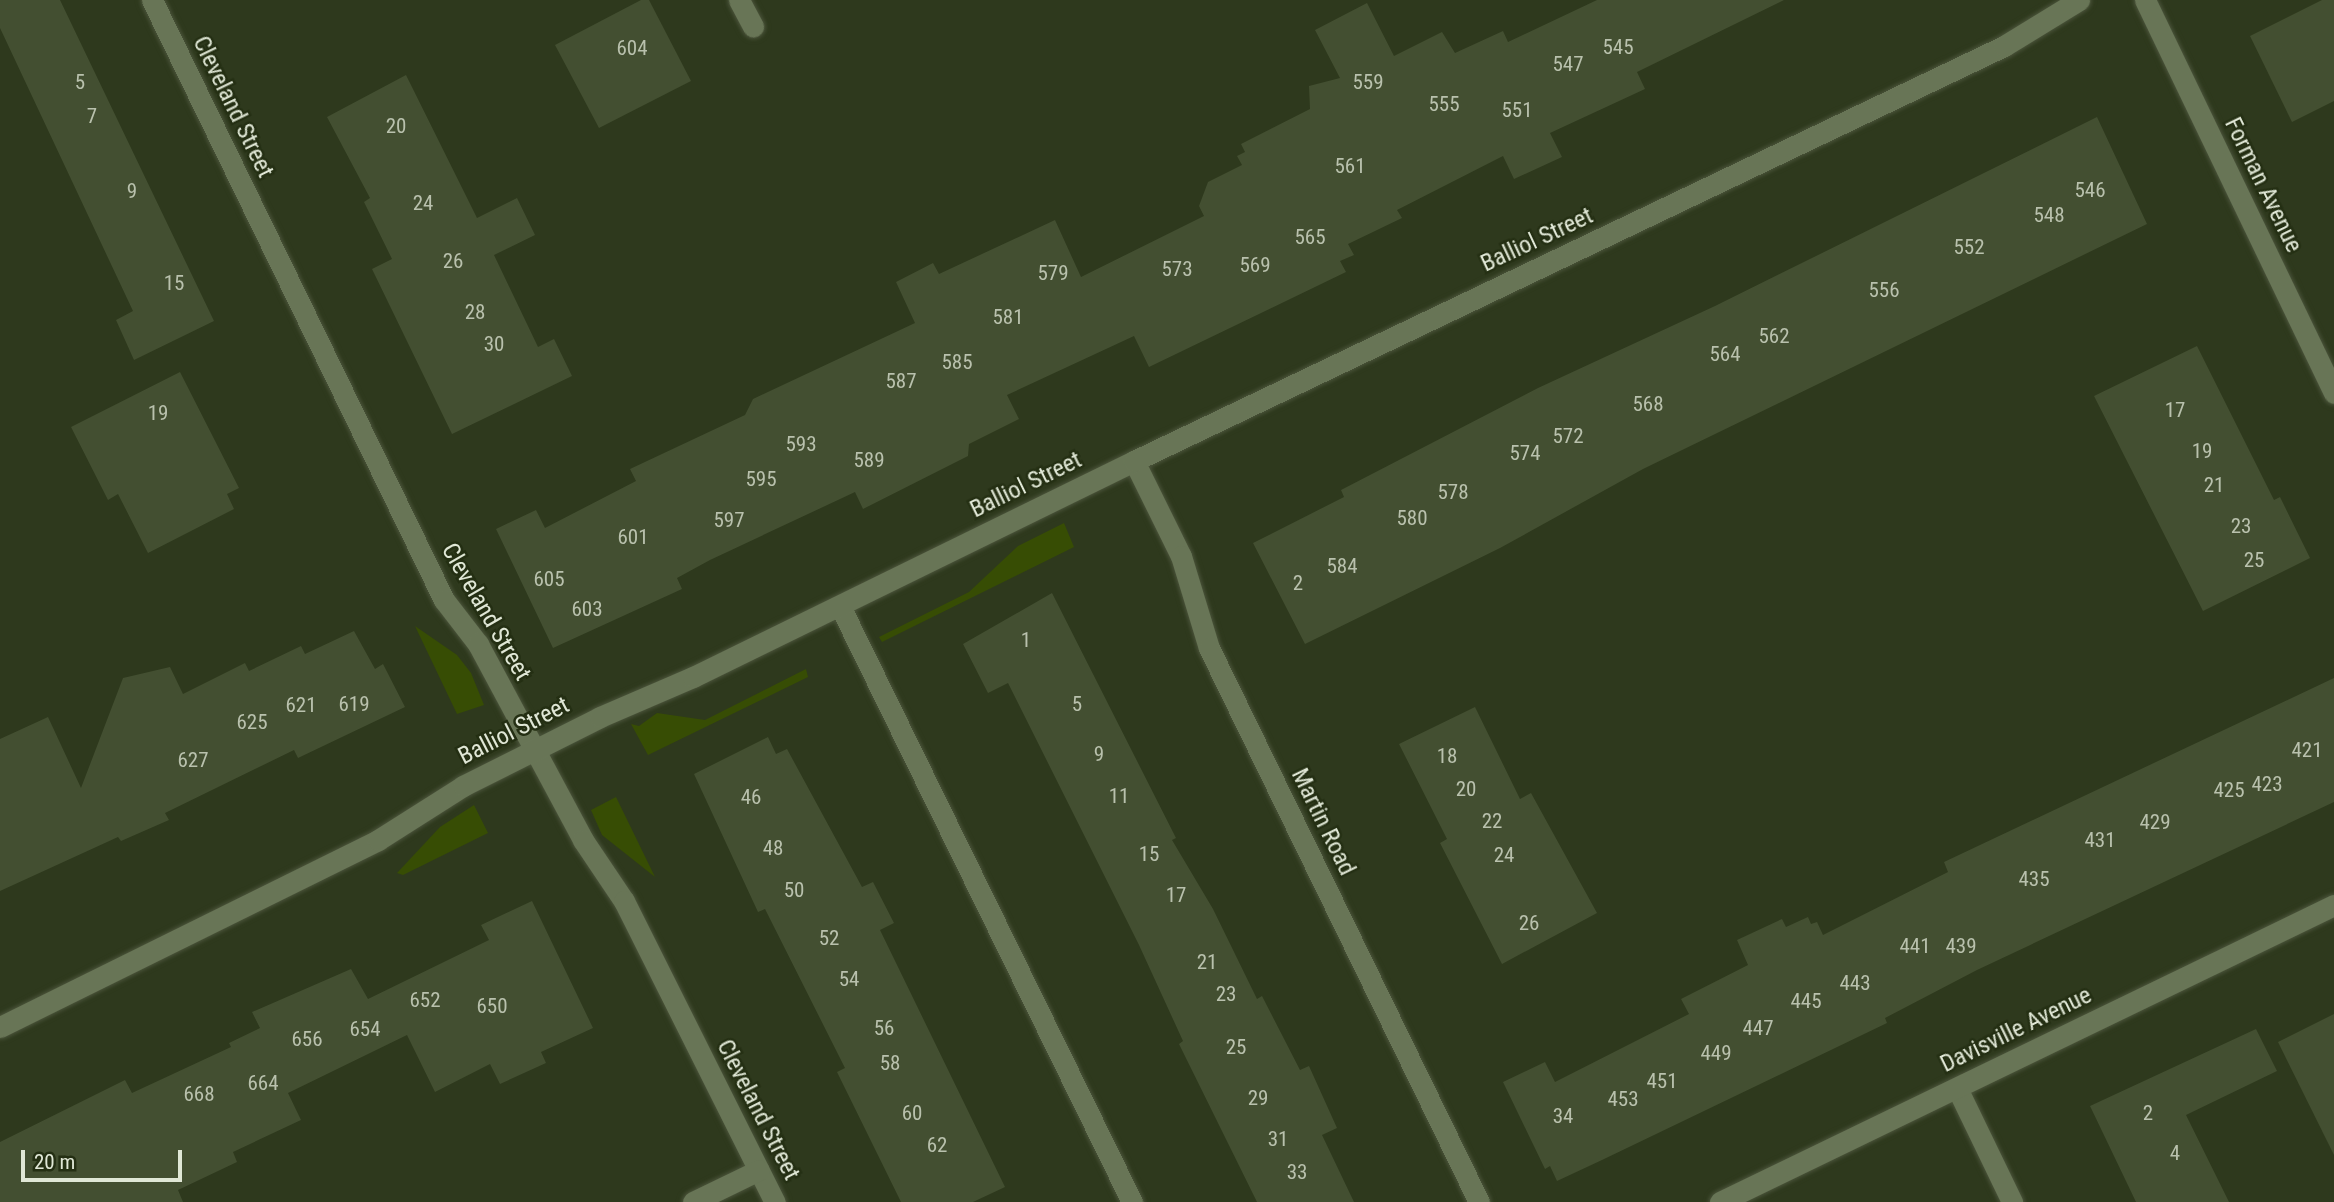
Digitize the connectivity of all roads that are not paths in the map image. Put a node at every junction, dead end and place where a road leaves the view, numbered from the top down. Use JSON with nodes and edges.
{"nodes":[{"id":1,"x":152,"y":0,"type":"edge"},
{"id":2,"x":739,"y":0,"type":"edge"},
{"id":3,"x":2079,"y":0,"type":"edge"},
{"id":4,"x":2145,"y":0,"type":"edge"},
{"id":5,"x":753,"y":26,"type":"dead end"},
{"id":6,"x":2334,"y":393,"type":"edge"},
{"id":7,"x":1134,"y":461,"type":"junction"},
{"id":8,"x":840,"y":606,"type":"junction"},
{"id":9,"x":534,"y":751,"type":"junction"},
{"id":10,"x":2334,"y":905,"type":"edge"},
{"id":11,"x":0,"y":1027,"type":"edge"},
{"id":12,"x":1956,"y":1088,"type":"junction"},
{"id":13,"x":759,"y":1170,"type":"junction"},
{"id":14,"x":693,"y":1202,"type":"edge"},
{"id":15,"x":775,"y":1202,"type":"edge"},
{"id":16,"x":1132,"y":1202,"type":"edge"},
{"id":17,"x":1479,"y":1202,"type":"edge"},
{"id":18,"x":1720,"y":1202,"type":"edge"},
{"id":19,"x":2012,"y":1202,"type":"edge"}],
"edges":[{"from":1,"to":9,"type":"street","name":"Cleveland Street"},
{"from":2,"to":5,"type":"street"},
{"from":3,"to":7,"type":"street","name":"Balliol Street"},
{"from":4,"to":6,"type":"street","name":"Forman Avenue"},
{"from":7,"to":8,"type":"street","name":"Balliol Street"},
{"from":7,"to":17,"type":"street","name":"Martin Road"},
{"from":8,"to":9,"type":"street","name":"Balliol Street"},
{"from":8,"to":16,"type":"street"},
{"from":9,"to":11,"type":"street","name":"Balliol Street"},
{"from":9,"to":13,"type":"street","name":"Cleveland Street"},
{"from":10,"to":12,"type":"street","name":"Davisville Avenue"},
{"from":12,"to":18,"type":"street","name":"Davisville Avenue"},
{"from":12,"to":19,"type":"street"},
{"from":13,"to":14,"type":"street"},
{"from":13,"to":15,"type":"street","name":"Cleveland Street"}]}
